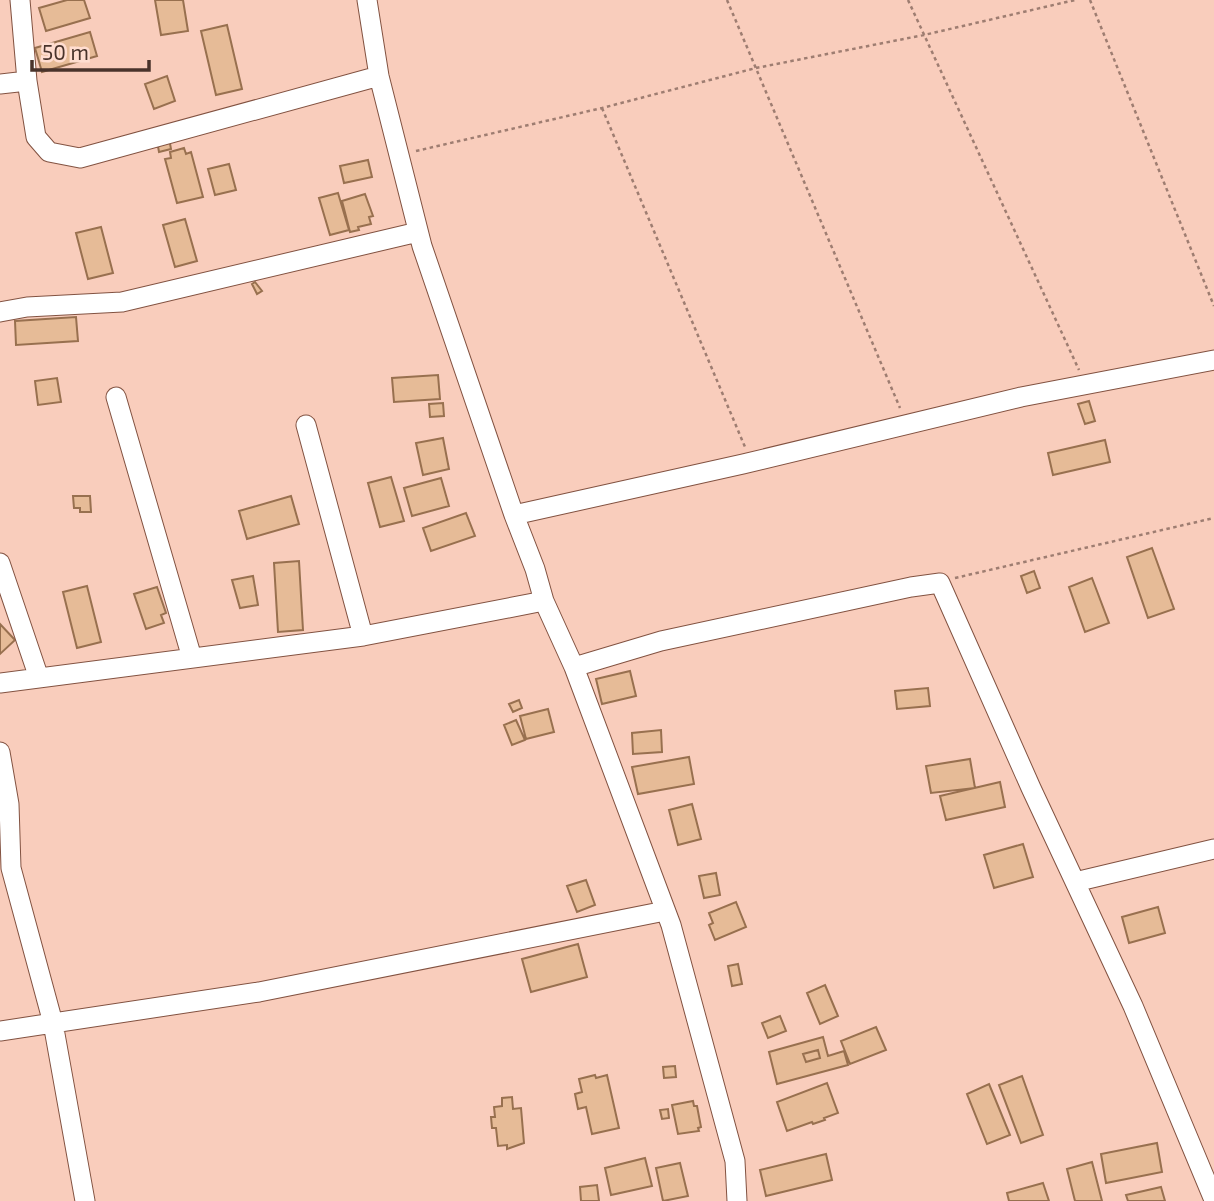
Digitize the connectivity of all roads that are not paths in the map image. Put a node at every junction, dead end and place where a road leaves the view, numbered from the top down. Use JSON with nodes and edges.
{"nodes":[{"id":1,"x":20,"y":0,"type":"edge"},
{"id":2,"x":367,"y":0,"type":"edge"},
{"id":3,"x":379,"y":76,"type":"junction"},
{"id":4,"x":27,"y":81,"type":"junction"},
{"id":5,"x":0,"y":84,"type":"edge"},
{"id":6,"x":418,"y":232,"type":"junction"},
{"id":7,"x":0,"y":312,"type":"edge"},
{"id":8,"x":1214,"y":360,"type":"edge"},
{"id":9,"x":116,"y":397,"type":"dead end"},
{"id":10,"x":306,"y":425,"type":"dead end"},
{"id":11,"x":514,"y":515,"type":"junction"},
{"id":12,"x":0,"y":563,"type":"edge"},
{"id":13,"x":544,"y":601,"type":"junction"},
{"id":14,"x":363,"y":636,"type":"junction"},
{"id":15,"x":192,"y":657,"type":"junction"},
{"id":16,"x":574,"y":667,"type":"junction"},
{"id":17,"x":39,"y":678,"type":"junction"},
{"id":18,"x":0,"y":683,"type":"edge"},
{"id":19,"x":0,"y":751,"type":"edge"},
{"id":20,"x":1214,"y":849,"type":"edge"},
{"id":21,"x":1075,"y":882,"type":"junction"},
{"id":22,"x":665,"y":911,"type":"junction"},
{"id":23,"x":53,"y":1023,"type":"junction"},
{"id":24,"x":0,"y":1031,"type":"edge"},
{"id":25,"x":1214,"y":1200,"type":"edge"},
{"id":26,"x":85,"y":1201,"type":"edge"},
{"id":27,"x":737,"y":1201,"type":"edge"}],
"edges":[{"from":1,"to":4,"type":"street"},
{"from":2,"to":3,"type":"street"},
{"from":3,"to":4,"type":"street"},
{"from":3,"to":6,"type":"street"},
{"from":4,"to":5,"type":"street"},
{"from":6,"to":7,"type":"street"},
{"from":6,"to":11,"type":"street"},
{"from":8,"to":11,"type":"street"},
{"from":9,"to":15,"type":"street"},
{"from":10,"to":14,"type":"street"},
{"from":11,"to":13,"type":"street"},
{"from":12,"to":17,"type":"street"},
{"from":13,"to":14,"type":"street"},
{"from":13,"to":16,"type":"street"},
{"from":14,"to":15,"type":"street"},
{"from":15,"to":17,"type":"street"},
{"from":16,"to":21,"type":"street"},
{"from":16,"to":22,"type":"street"},
{"from":17,"to":18,"type":"street"},
{"from":19,"to":23,"type":"street"},
{"from":20,"to":21,"type":"street"},
{"from":21,"to":25,"type":"street"},
{"from":22,"to":23,"type":"street"},
{"from":22,"to":27,"type":"street"},
{"from":23,"to":24,"type":"street"},
{"from":23,"to":26,"type":"street"}]}
